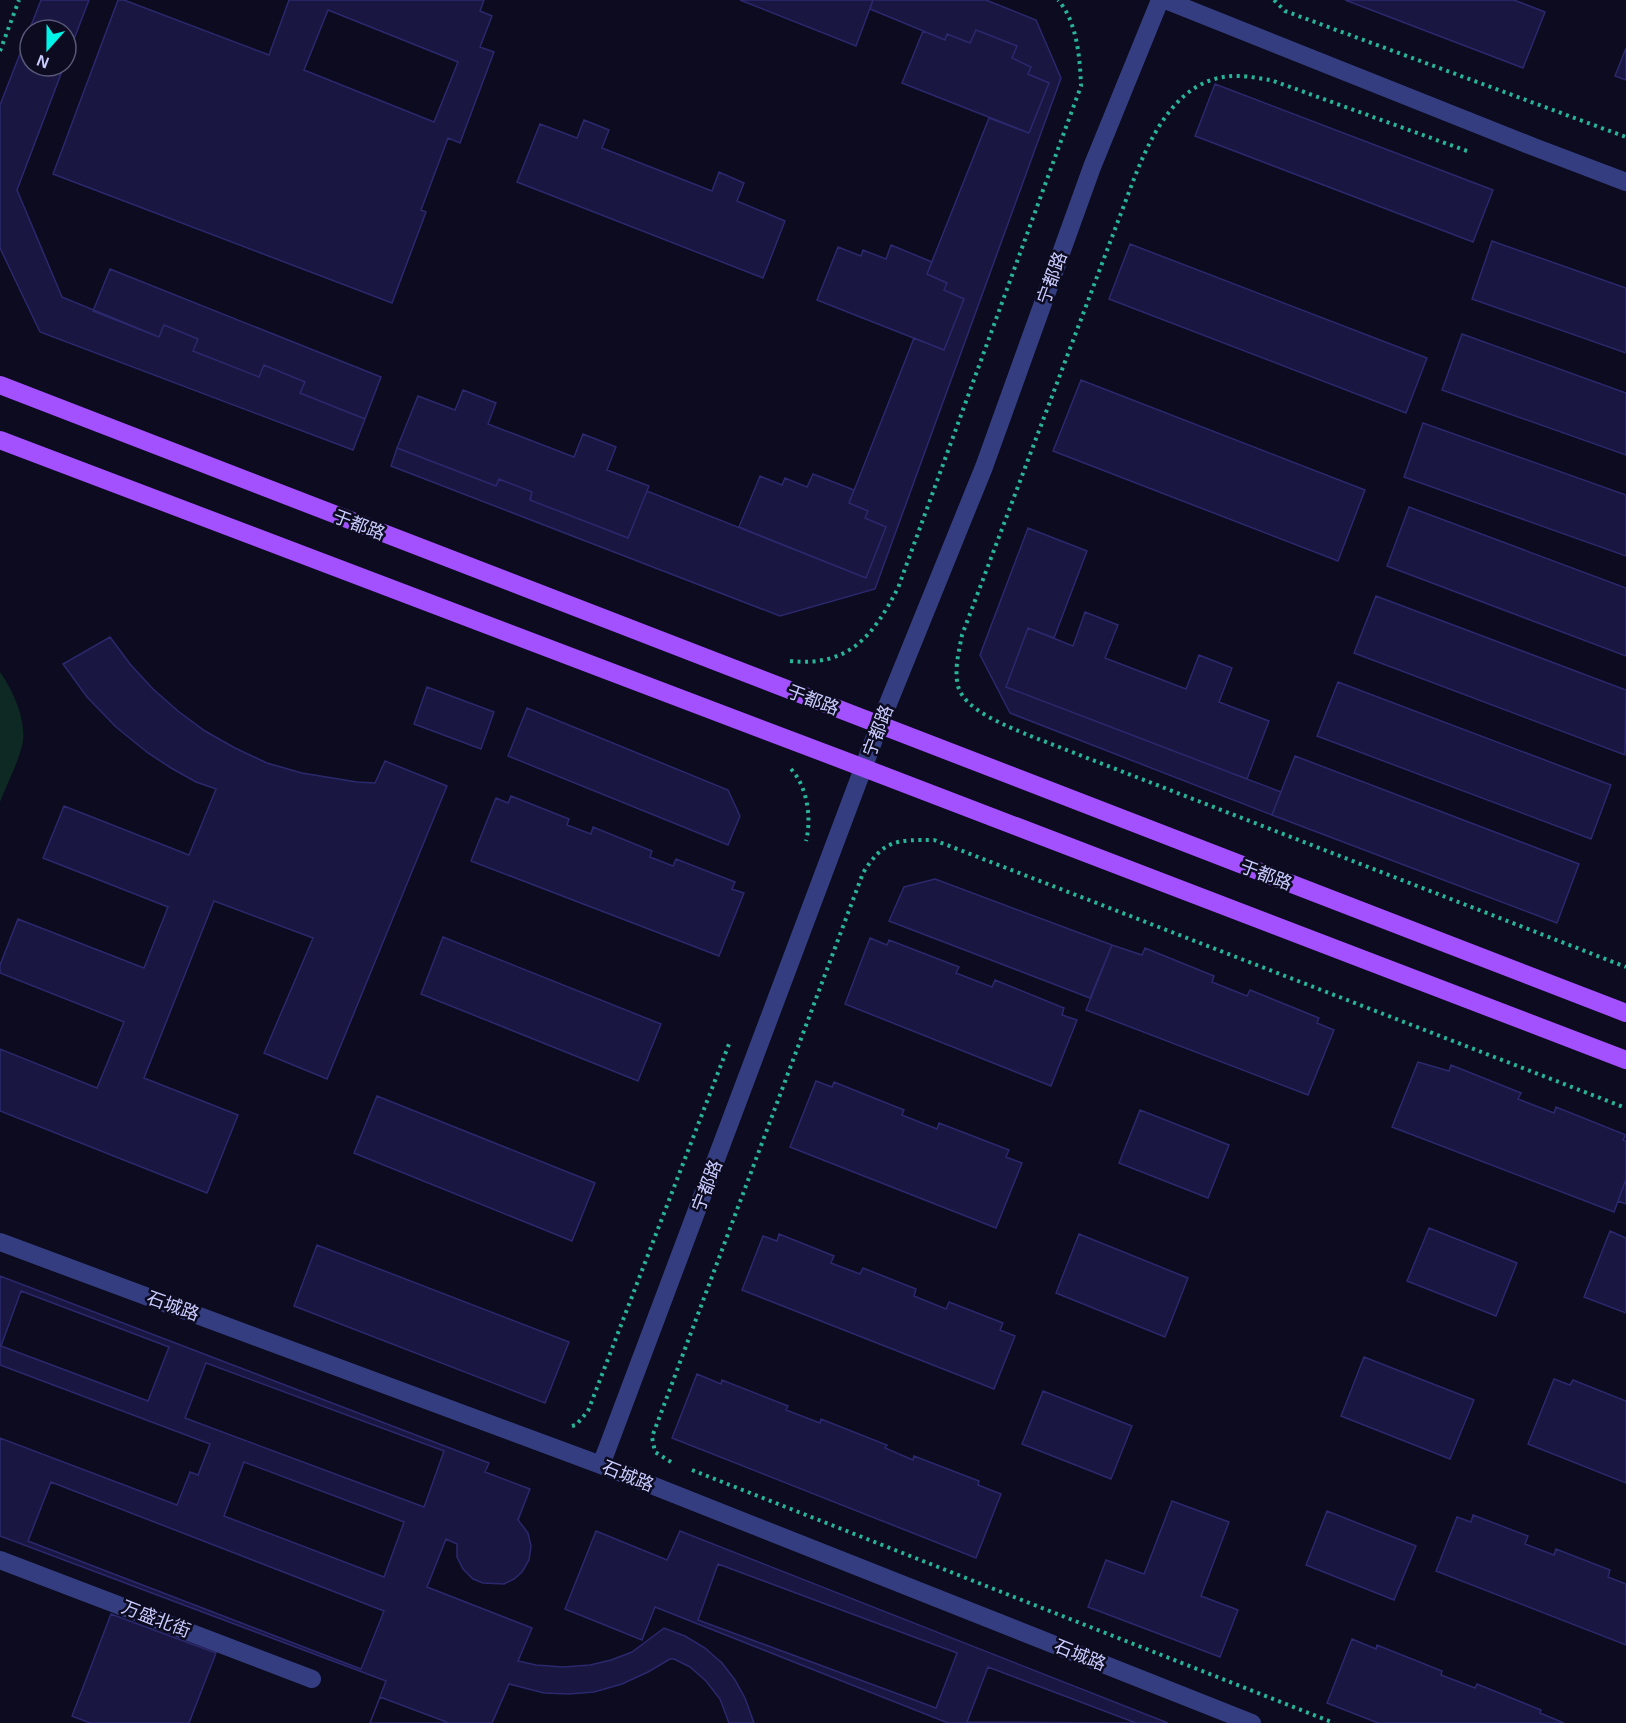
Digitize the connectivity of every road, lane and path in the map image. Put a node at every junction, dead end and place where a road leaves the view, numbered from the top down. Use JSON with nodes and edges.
{"nodes":[{"id":1,"x":18,"y":0,"type":"edge"},
{"id":2,"x":1058,"y":0,"type":"edge"},
{"id":3,"x":1162,"y":0,"type":"edge"},
{"id":4,"x":1274,"y":0,"type":"edge"},
{"id":5,"x":0,"y":51,"type":"edge"},
{"id":6,"x":1626,"y":137,"type":"edge"},
{"id":7,"x":1472,"y":153,"type":"dead end"},
{"id":8,"x":1626,"y":182,"type":"edge"},
{"id":9,"x":0,"y":385,"type":"edge"},
{"id":10,"x":0,"y":440,"type":"edge"},
{"id":11,"x":781,"y":660,"type":"dead end"},
{"id":12,"x":879,"y":726,"type":"junction"},
{"id":13,"x":864,"y":768,"type":"junction"},
{"id":14,"x":1626,"y":968,"type":"edge"},
{"id":15,"x":1626,"y":1013,"type":"edge"},
{"id":16,"x":732,"y":1035,"type":"dead end"},
{"id":17,"x":1626,"y":1060,"type":"edge"},
{"id":18,"x":1626,"y":1108,"type":"edge"},
{"id":19,"x":0,"y":1242,"type":"edge"},
{"id":20,"x":567,"y":1427,"type":"dead end"},
{"id":21,"x":602,"y":1465,"type":"junction"},
{"id":22,"x":678,"y":1465,"type":"dead end"},
{"id":23,"x":689,"y":1469,"type":"dead end"},
{"id":24,"x":0,"y":1560,"type":"edge"},
{"id":25,"x":312,"y":1679,"type":"dead end"},
{"id":26,"x":1252,"y":1723,"type":"edge"},
{"id":27,"x":1334,"y":1723,"type":"edge"}],
"edges":[{"from":1,"to":5,"type":"path"},
{"from":2,"to":11,"type":"path"},
{"from":3,"to":8,"type":"street"},
{"from":3,"to":12,"type":"street","name":"宁都路"},
{"from":4,"to":6,"type":"path"},
{"from":7,"to":14,"type":"path"},
{"from":9,"to":12,"type":"main road","name":"于都路"},
{"from":10,"to":13,"type":"main road"},
{"from":12,"to":13,"type":"street","name":"宁都路"},
{"from":12,"to":15,"type":"main road","name":"于都路"},
{"from":13,"to":17,"type":"main road"},
{"from":13,"to":21,"type":"street","name":"宁都路"},
{"from":16,"to":20,"type":"path"},
{"from":18,"to":22,"type":"path"},
{"from":19,"to":21,"type":"street","name":"石城路"},
{"from":21,"to":26,"type":"street","name":"石城路"},
{"from":23,"to":27,"type":"path"},
{"from":24,"to":25,"type":"street","name":"万盛北街"}]}
